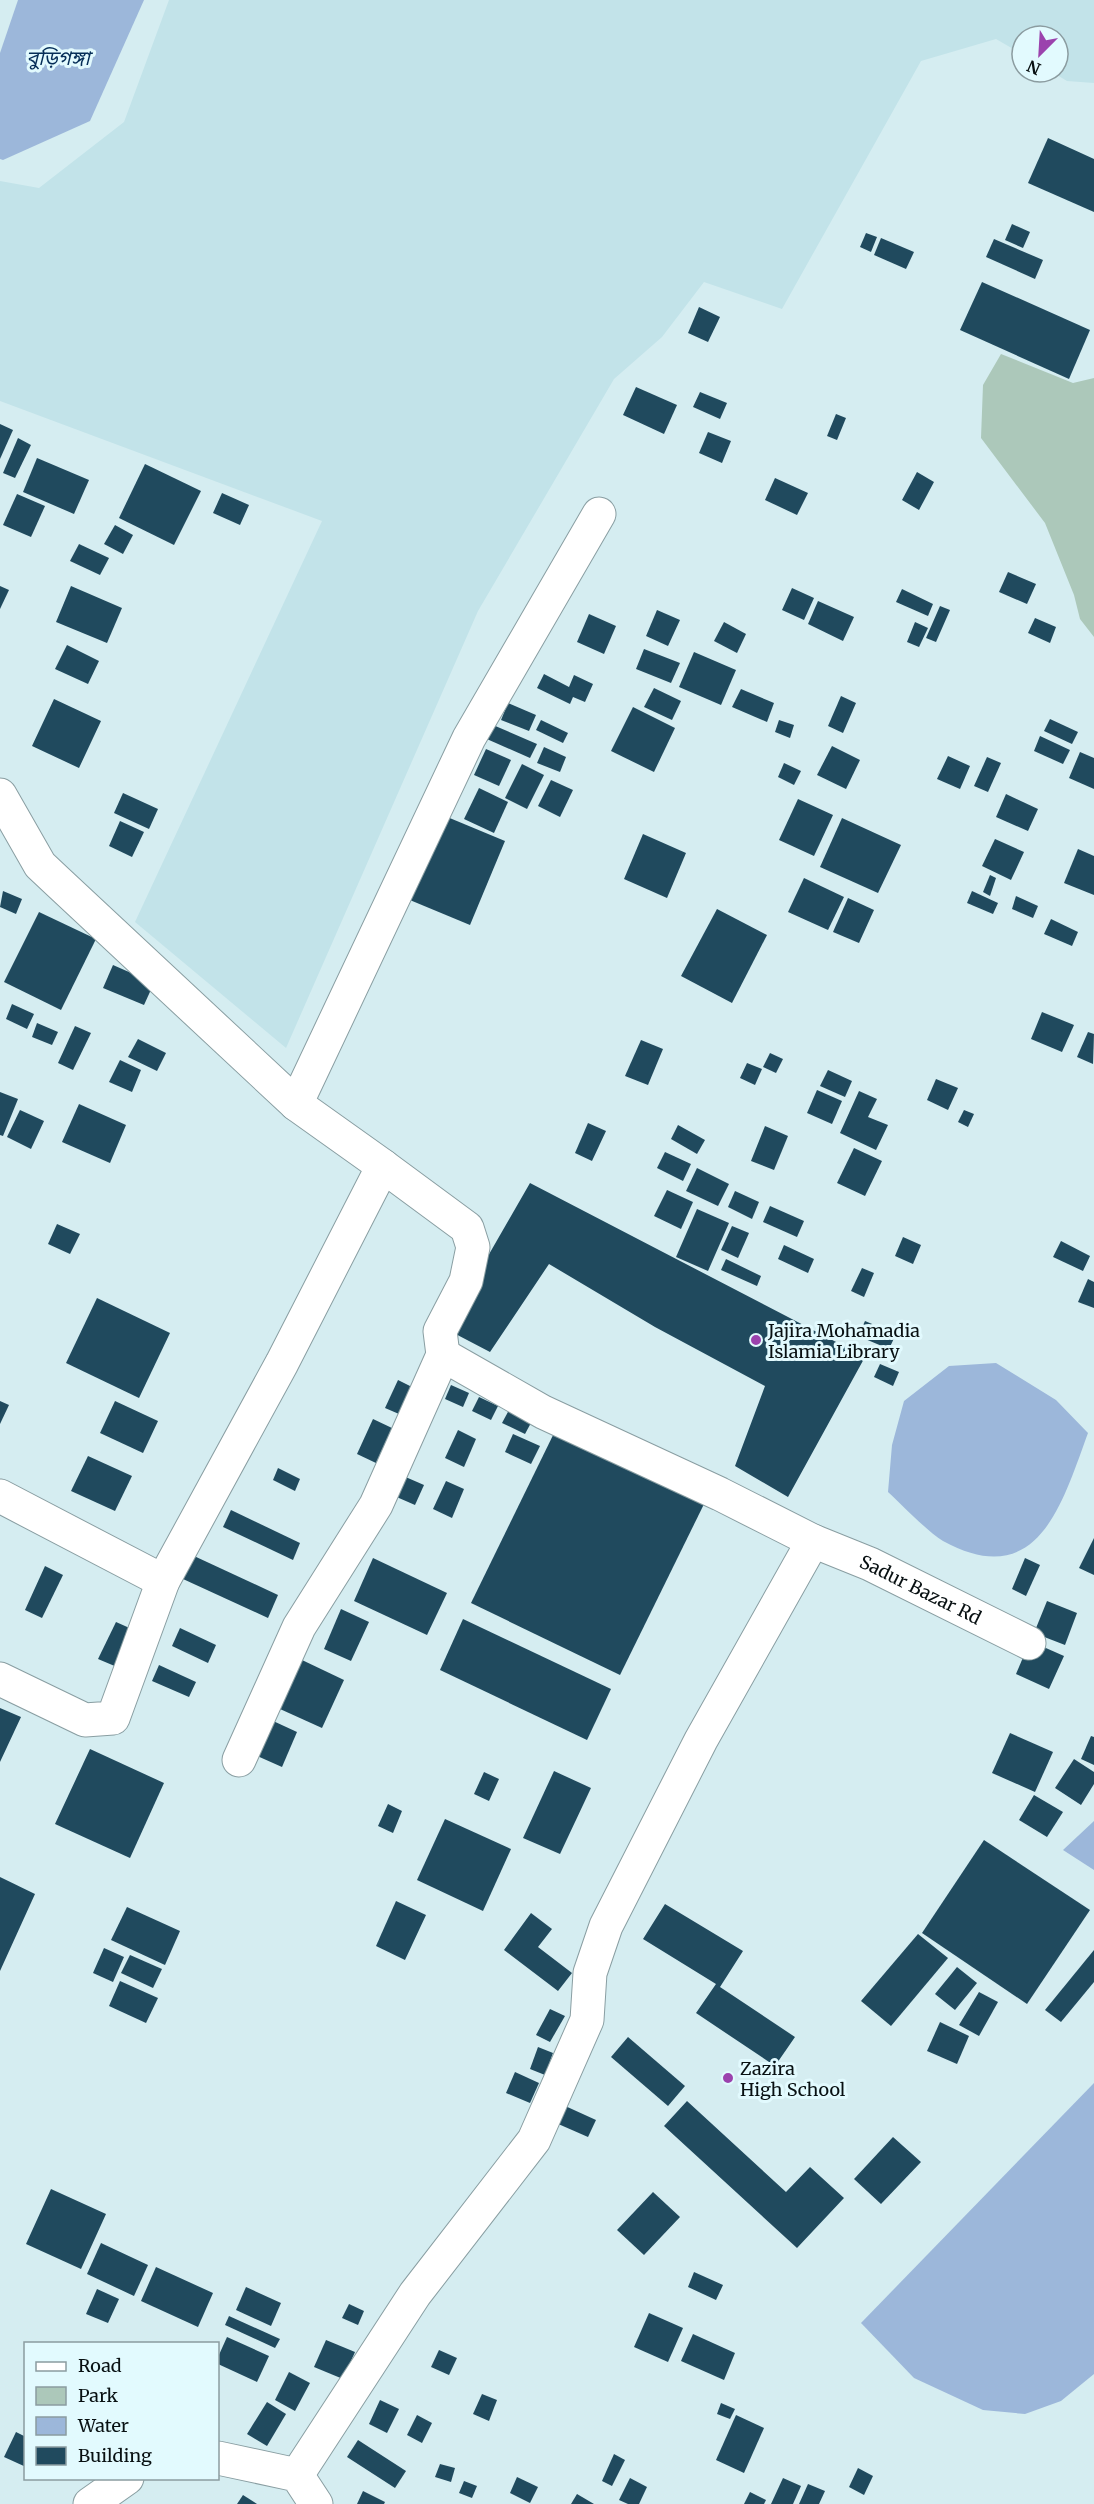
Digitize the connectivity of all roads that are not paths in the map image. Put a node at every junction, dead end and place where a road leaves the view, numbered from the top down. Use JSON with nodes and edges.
{"nodes":[{"id":1,"x":599,"y":514,"type":"dead end"},
{"id":2,"x":0,"y":795,"type":"edge"},
{"id":3,"x":296,"y":1104,"type":"junction"},
{"id":4,"x":383,"y":1166,"type":"junction"},
{"id":5,"x":443,"y":1355,"type":"junction"},
{"id":6,"x":0,"y":1496,"type":"edge"},
{"id":7,"x":813,"y":1541,"type":"junction"},
{"id":8,"x":164,"y":1581,"type":"junction"},
{"id":9,"x":1029,"y":1643,"type":"dead end"},
{"id":10,"x":0,"y":1680,"type":"edge"},
{"id":11,"x":239,"y":1760,"type":"dead end"},
{"id":12,"x":219,"y":2458,"type":"edge"},
{"id":13,"x":297,"y":2475,"type":"junction"},
{"id":14,"x":124,"y":2480,"type":"edge"},
{"id":15,"x":90,"y":2504,"type":"edge"},
{"id":16,"x":316,"y":2504,"type":"edge"}],
"edges":[{"from":1,"to":3,"type":"street"},
{"from":2,"to":3,"type":"street"},
{"from":3,"to":4,"type":"street"},
{"from":4,"to":5,"type":"street"},
{"from":4,"to":8,"type":"street"},
{"from":5,"to":7,"type":"street","name":"Sadur Bazar Rd"},
{"from":5,"to":11,"type":"street"},
{"from":6,"to":8,"type":"street"},
{"from":7,"to":9,"type":"street","name":"Sadur Bazar Rd"},
{"from":7,"to":13,"type":"street"},
{"from":8,"to":10,"type":"street"},
{"from":12,"to":13,"type":"street"},
{"from":13,"to":16,"type":"street"},
{"from":14,"to":15,"type":"street"}]}
